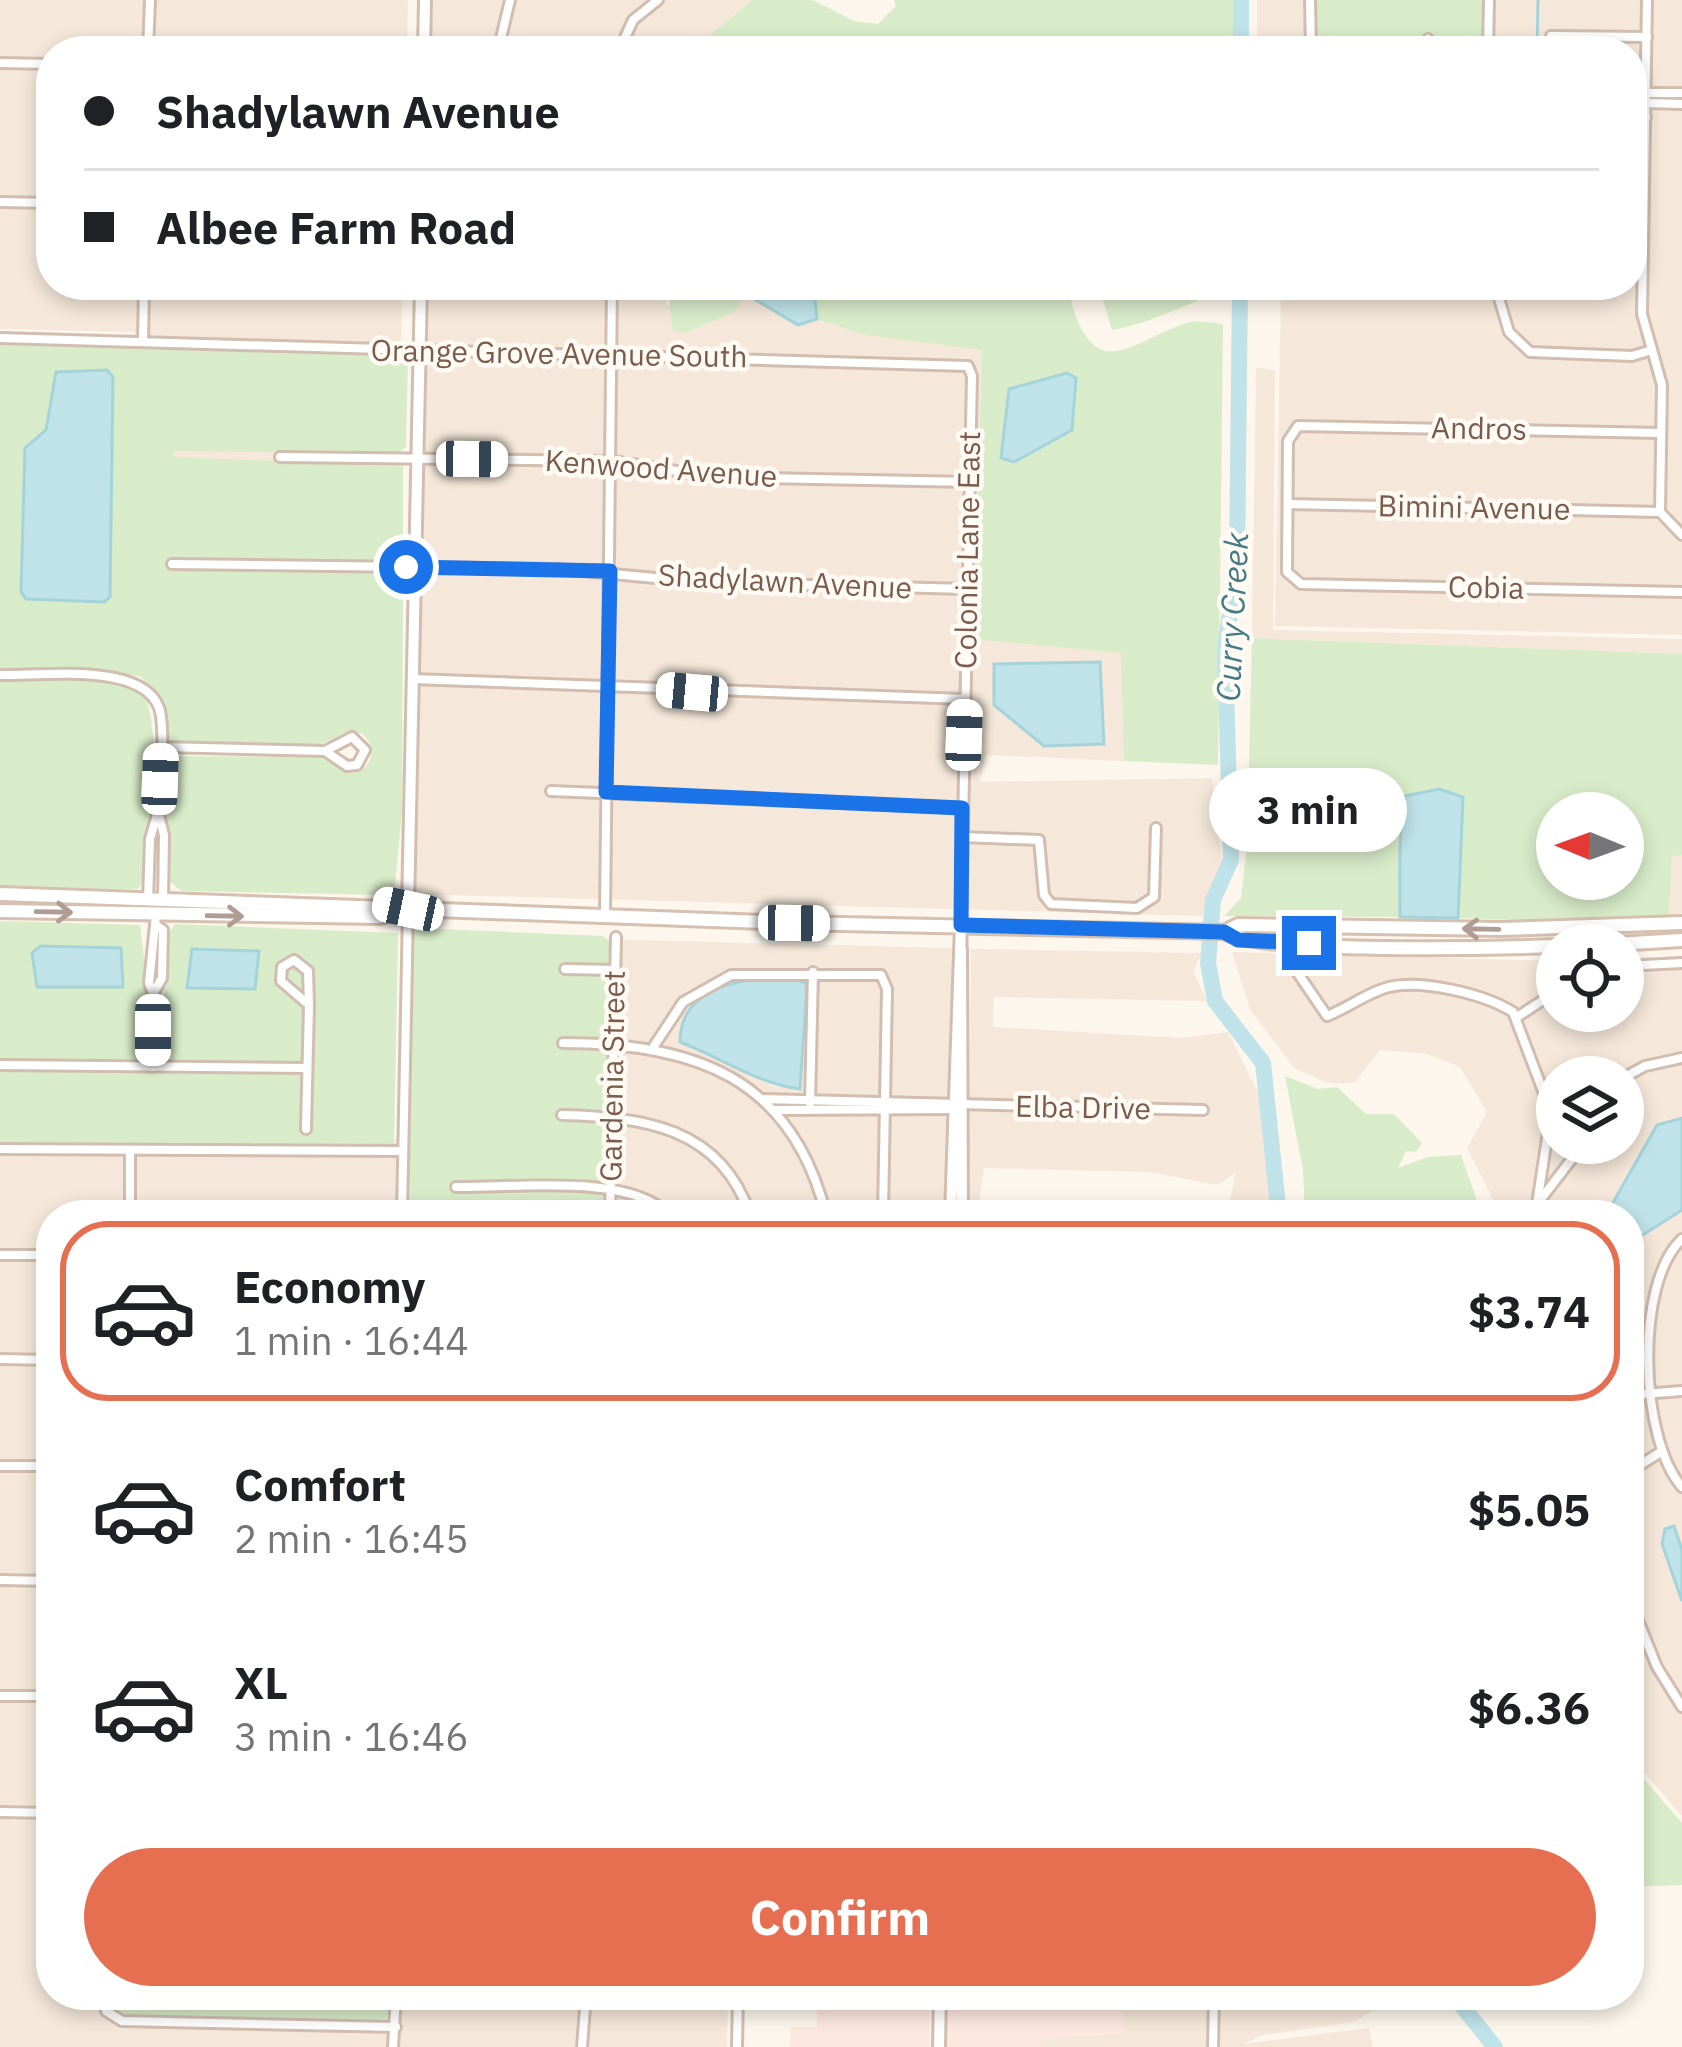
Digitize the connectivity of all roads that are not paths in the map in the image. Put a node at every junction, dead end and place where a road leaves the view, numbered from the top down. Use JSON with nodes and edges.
{"nodes":[{"id":1,"x":150,"y":0,"type":"edge"},
{"id":2,"x":425,"y":0,"type":"edge"},
{"id":3,"x":510,"y":0,"type":"edge"},
{"id":4,"x":658,"y":0,"type":"edge"},
{"id":5,"x":1310,"y":0,"type":"edge"},
{"id":6,"x":1489,"y":0,"type":"edge"},
{"id":7,"x":1647,"y":0,"type":"edge"},
{"id":8,"x":149,"y":36,"type":"edge"},
{"id":9,"x":424,"y":36,"type":"edge"},
{"id":10,"x":502,"y":36,"type":"edge"},
{"id":11,"x":626,"y":36,"type":"edge"},
{"id":12,"x":1311,"y":36,"type":"edge"},
{"id":13,"x":1488,"y":36,"type":"edge"},
{"id":14,"x":1647,"y":37,"type":"edge"},
{"id":15,"x":0,"y":63,"type":"edge"},
{"id":16,"x":36,"y":64,"type":"edge"},
{"id":17,"x":1682,"y":93,"type":"edge"},
{"id":18,"x":1647,"y":98,"type":"edge"},
{"id":19,"x":1647,"y":98,"type":"edge"},
{"id":20,"x":1682,"y":104,"type":"edge"},
{"id":21,"x":0,"y":202,"type":"edge"},
{"id":22,"x":36,"y":203,"type":"edge"},
{"id":23,"x":143,"y":300,"type":"edge"},
{"id":24,"x":421,"y":300,"type":"edge"},
{"id":25,"x":612,"y":300,"type":"edge"},
{"id":26,"x":1501,"y":300,"type":"edge"},
{"id":27,"x":1640,"y":300,"type":"edge"},
{"id":28,"x":0,"y":338,"type":"edge"},
{"id":29,"x":142,"y":342,"type":"junction"},
{"id":30,"x":420,"y":350,"type":"junction"},
{"id":31,"x":1652,"y":350,"type":"junction"},
{"id":32,"x":610,"y":354,"type":"junction"},
{"id":33,"x":972,"y":370,"type":"joint"},
{"id":34,"x":1661,"y":433,"type":"junction"},
{"id":35,"x":280,"y":458,"type":"dead end"},
{"id":36,"x":418,"y":458,"type":"junction"},
{"id":37,"x":612,"y":461,"type":"junction"},
{"id":38,"x":970,"y":482,"type":"junction"},
{"id":39,"x":1288,"y":504,"type":"junction"},
{"id":40,"x":1660,"y":512,"type":"junction"},
{"id":41,"x":1682,"y":535,"type":"edge"},
{"id":42,"x":172,"y":564,"type":"dead end"},
{"id":43,"x":415,"y":567,"type":"junction"},
{"id":44,"x":610,"y":571,"type":"junction"},
{"id":45,"x":968,"y":589,"type":"junction"},
{"id":46,"x":1682,"y":592,"type":"edge"},
{"id":47,"x":0,"y":675,"type":"edge"},
{"id":48,"x":413,"y":679,"type":"junction"},
{"id":49,"x":608,"y":683,"type":"junction"},
{"id":50,"x":965,"y":699,"type":"junction"},
{"id":51,"x":160,"y":747,"type":"junction"},
{"id":52,"x":326,"y":751,"type":"junction"},
{"id":53,"x":551,"y":791,"type":"dead end"},
{"id":54,"x":606,"y":792,"type":"junction"},
{"id":55,"x":962,"y":808,"type":"junction"},
{"id":56,"x":158,"y":811,"type":"junction"},
{"id":57,"x":1156,"y":828,"type":"dead end"},
{"id":58,"x":962,"y":838,"type":"junction"},
{"id":59,"x":149,"y":853,"type":"junction"},
{"id":60,"x":163,"y":854,"type":"junction"},
{"id":61,"x":0,"y":894,"type":"edge"},
{"id":62,"x":155,"y":898,"type":"junction"},
{"id":63,"x":408,"y":909,"type":"junction"},
{"id":64,"x":0,"y":911,"type":"edge"},
{"id":65,"x":605,"y":915,"type":"junction"},
{"id":66,"x":156,"y":918,"type":"junction"},
{"id":67,"x":961,"y":925,"type":"junction"},
{"id":68,"x":1682,"y":926,"type":"edge"},
{"id":69,"x":1224,"y":932,"type":"junction"},
{"id":70,"x":616,"y":937,"type":"dead end"},
{"id":71,"x":1682,"y":940,"type":"edge"},
{"id":72,"x":1660,"y":941,"type":"junction"},
{"id":73,"x":1644,"y":942,"type":"edge"},
{"id":74,"x":1536,"y":946,"type":"edge"},
{"id":75,"x":150,"y":958,"type":"junction"},
{"id":76,"x":163,"y":958,"type":"junction"},
{"id":77,"x":1682,"y":964,"type":"edge"},
{"id":78,"x":1644,"y":965,"type":"edge"},
{"id":79,"x":1293,"y":966,"type":"dead end"},
{"id":80,"x":565,"y":969,"type":"dead end"},
{"id":81,"x":615,"y":970,"type":"junction"},
{"id":82,"x":812,"y":972,"type":"junction"},
{"id":83,"x":153,"y":994,"type":"junction"},
{"id":84,"x":309,"y":1005,"type":"junction"},
{"id":85,"x":1536,"y":1006,"type":"edge"},
{"id":86,"x":1517,"y":1018,"type":"junction"},
{"id":87,"x":563,"y":1042,"type":"dead end"},
{"id":88,"x":613,"y":1043,"type":"junction"},
{"id":89,"x":654,"y":1046,"type":"junction"},
{"id":90,"x":1682,"y":1058,"type":"edge"},
{"id":91,"x":0,"y":1065,"type":"edge"},
{"id":92,"x":153,"y":1067,"type":"junction"},
{"id":93,"x":1644,"y":1067,"type":"edge"},
{"id":94,"x":308,"y":1068,"type":"junction"},
{"id":95,"x":1536,"y":1071,"type":"edge"},
{"id":96,"x":762,"y":1100,"type":"junction"},
{"id":97,"x":810,"y":1105,"type":"junction"},
{"id":98,"x":885,"y":1106,"type":"junction"},
{"id":99,"x":957,"y":1107,"type":"junction"},
{"id":100,"x":773,"y":1110,"type":"junction"},
{"id":101,"x":1202,"y":1110,"type":"dead end"},
{"id":102,"x":562,"y":1115,"type":"dead end"},
{"id":103,"x":612,"y":1116,"type":"junction"},
{"id":104,"x":306,"y":1130,"type":"dead end"},
{"id":105,"x":0,"y":1149,"type":"edge"},
{"id":106,"x":130,"y":1151,"type":"junction"},
{"id":107,"x":403,"y":1151,"type":"junction"},
{"id":108,"x":1544,"y":1164,"type":"edge"},
{"id":109,"x":1568,"y":1164,"type":"edge"},
{"id":110,"x":456,"y":1187,"type":"dead end"},
{"id":111,"x":610,"y":1190,"type":"junction"},
{"id":112,"x":130,"y":1200,"type":"edge"},
{"id":113,"x":402,"y":1200,"type":"edge"},
{"id":114,"x":610,"y":1200,"type":"edge"},
{"id":115,"x":652,"y":1200,"type":"edge"},
{"id":116,"x":743,"y":1200,"type":"edge"},
{"id":117,"x":821,"y":1200,"type":"edge"},
{"id":118,"x":883,"y":1200,"type":"edge"},
{"id":119,"x":951,"y":1200,"type":"edge"},
{"id":120,"x":961,"y":1200,"type":"edge"},
{"id":121,"x":1539,"y":1200,"type":"edge"},
{"id":122,"x":1541,"y":1200,"type":"edge"},
{"id":123,"x":1682,"y":1239,"type":"edge"},
{"id":124,"x":0,"y":1255,"type":"edge"},
{"id":125,"x":36,"y":1255,"type":"edge"},
{"id":126,"x":0,"y":1358,"type":"edge"},
{"id":127,"x":36,"y":1359,"type":"edge"},
{"id":128,"x":1682,"y":1391,"type":"edge"},
{"id":129,"x":1651,"y":1394,"type":"junction"},
{"id":130,"x":1644,"y":1395,"type":"edge"},
{"id":131,"x":1660,"y":1454,"type":"junction"},
{"id":132,"x":1644,"y":1463,"type":"edge"},
{"id":133,"x":0,"y":1466,"type":"edge"},
{"id":134,"x":36,"y":1466,"type":"edge"},
{"id":135,"x":1682,"y":1487,"type":"edge"},
{"id":136,"x":0,"y":1580,"type":"edge"},
{"id":137,"x":36,"y":1581,"type":"edge"},
{"id":138,"x":1644,"y":1633,"type":"edge"},
{"id":139,"x":0,"y":1696,"type":"edge"},
{"id":140,"x":36,"y":1696,"type":"edge"},
{"id":141,"x":1682,"y":1707,"type":"edge"},
{"id":142,"x":0,"y":1812,"type":"edge"},
{"id":143,"x":36,"y":1813,"type":"edge"},
{"id":144,"x":108,"y":2010,"type":"edge"},
{"id":145,"x":396,"y":2010,"type":"edge"},
{"id":146,"x":585,"y":2010,"type":"edge"},
{"id":147,"x":738,"y":2010,"type":"edge"},
{"id":148,"x":940,"y":2010,"type":"edge"},
{"id":149,"x":1214,"y":2010,"type":"edge"},
{"id":150,"x":396,"y":2026,"type":"junction"},
{"id":151,"x":393,"y":2047,"type":"edge"},
{"id":152,"x":582,"y":2047,"type":"edge"},
{"id":153,"x":737,"y":2047,"type":"edge"},
{"id":154,"x":939,"y":2047,"type":"edge"},
{"id":155,"x":1213,"y":2047,"type":"edge"}],
"edges":[{"from":1,"to":8,"type":"street"},
{"from":2,"to":9,"type":"street"},
{"from":3,"to":10,"type":"street"},
{"from":4,"to":11,"type":"street"},
{"from":5,"to":12,"type":"street"},
{"from":6,"to":13,"type":"street"},
{"from":7,"to":14,"type":"street"},
{"from":15,"to":16,"type":"street"},
{"from":17,"to":18,"type":"street"},
{"from":19,"to":20,"type":"street"},
{"from":21,"to":22,"type":"street"},
{"from":23,"to":29,"type":"street"},
{"from":24,"to":30,"type":"street"},
{"from":25,"to":32,"type":"street"},
{"from":26,"to":31,"type":"street"},
{"from":27,"to":31,"type":"street"},
{"from":28,"to":29,"type":"street","name":"Orange Grove Avenue South"},
{"from":29,"to":30,"type":"street","name":"Orange Grove Avenue South"},
{"from":30,"to":32,"type":"street","name":"Orange Grove Avenue South"},
{"from":30,"to":36,"type":"street"},
{"from":31,"to":34,"type":"street"},
{"from":32,"to":33,"type":"street","name":"Orange Grove Avenue South"},
{"from":32,"to":37,"type":"street"},
{"from":33,"to":38,"type":"street","name":"Colonia Lane East"},
{"from":34,"to":39,"type":"street","name":"Andros"},
{"from":34,"to":40,"type":"street"},
{"from":35,"to":36,"type":"street","name":"Kenwood Avenue"},
{"from":36,"to":37,"type":"street","name":"Kenwood Avenue"},
{"from":36,"to":43,"type":"street"},
{"from":37,"to":38,"type":"street","name":"Kenwood Avenue"},
{"from":37,"to":44,"type":"street"},
{"from":38,"to":45,"type":"street","name":"Colonia Lane East"},
{"from":39,"to":40,"type":"street","name":"Bimini Avenue"},
{"from":39,"to":46,"type":"street","name":"Cobia"},
{"from":40,"to":41,"type":"street"},
{"from":42,"to":43,"type":"street","name":"Shadylawn Avenue"},
{"from":43,"to":44,"type":"street","name":"Shadylawn Avenue"},
{"from":43,"to":48,"type":"street"},
{"from":44,"to":45,"type":"street","name":"Shadylawn Avenue"},
{"from":44,"to":49,"type":"street"},
{"from":45,"to":50,"type":"street","name":"Colonia Lane East"},
{"from":47,"to":51,"type":"street"},
{"from":48,"to":49,"type":"street"},
{"from":48,"to":63,"type":"street"},
{"from":49,"to":50,"type":"street"},
{"from":49,"to":54,"type":"street"},
{"from":50,"to":55,"type":"street","name":"Colonia Lane East"},
{"from":51,"to":52,"type":"street"},
{"from":51,"to":56,"type":"street"},
{"from":52,"to":52,"type":"street"},
{"from":53,"to":54,"type":"street"},
{"from":54,"to":55,"type":"street"},
{"from":54,"to":65,"type":"street"},
{"from":55,"to":58,"type":"street","name":"Colonia Lane East"},
{"from":56,"to":59,"type":"street"},
{"from":56,"to":60,"type":"street"},
{"from":57,"to":58,"type":"street"},
{"from":58,"to":67,"type":"street","name":"Colonia Lane East"},
{"from":59,"to":60,"type":"street"},
{"from":59,"to":62,"type":"street"},
{"from":60,"to":62,"type":"street"},
{"from":61,"to":62,"type":"main road"},
{"from":62,"to":63,"type":"main road"},
{"from":62,"to":66,"type":"street"},
{"from":63,"to":65,"type":"main road"},
{"from":66,"to":63,"type":"main road","one_way":true},
{"from":63,"to":107,"type":"street"},
{"from":64,"to":66,"type":"main road","one_way":true},
{"from":65,"to":67,"type":"main road"},
{"from":66,"to":75,"type":"street"},
{"from":66,"to":76,"type":"street"},
{"from":67,"to":69,"type":"main road"},
{"from":67,"to":99,"type":"street","name":"Colonia Lane East"},
{"from":68,"to":69,"type":"main road","one_way":true},
{"from":68,"to":72,"type":"main road"},
{"from":69,"to":74,"type":"main road"},
{"from":70,"to":81,"type":"street","name":"Gardenia Street"},
{"from":71,"to":72,"type":"main road"},
{"from":72,"to":73,"type":"main road"},
{"from":75,"to":76,"type":"street"},
{"from":75,"to":83,"type":"street"},
{"from":76,"to":83,"type":"street"},
{"from":77,"to":78,"type":"street"},
{"from":79,"to":86,"type":"street"},
{"from":80,"to":81,"type":"street"},
{"from":81,"to":88,"type":"street","name":"Gardenia Street"},
{"from":82,"to":89,"type":"street"},
{"from":82,"to":97,"type":"street"},
{"from":82,"to":98,"type":"street"},
{"from":83,"to":92,"type":"street"},
{"from":84,"to":84,"type":"street"},
{"from":84,"to":94,"type":"street"},
{"from":85,"to":86,"type":"street"},
{"from":86,"to":95,"type":"street"},
{"from":87,"to":88,"type":"street"},
{"from":88,"to":89,"type":"street"},
{"from":88,"to":103,"type":"street","name":"Gardenia Street"},
{"from":89,"to":96,"type":"street"},
{"from":90,"to":93,"type":"street"},
{"from":91,"to":92,"type":"street"},
{"from":92,"to":94,"type":"street"},
{"from":94,"to":104,"type":"street"},
{"from":96,"to":97,"type":"street"},
{"from":96,"to":100,"type":"street"},
{"from":97,"to":98,"type":"street","name":"Elba Drive"},
{"from":97,"to":100,"type":"street"},
{"from":98,"to":99,"type":"street","name":"Elba Drive"},
{"from":98,"to":118,"type":"street"},
{"from":99,"to":101,"type":"street","name":"Elba Drive"},
{"from":99,"to":119,"type":"street","name":"Colonia Lane East"},
{"from":99,"to":120,"type":"street","name":"Colonia Lane East"},
{"from":100,"to":117,"type":"street"},
{"from":102,"to":103,"type":"street"},
{"from":103,"to":111,"type":"street","name":"Gardenia Street"},
{"from":103,"to":116,"type":"street"},
{"from":105,"to":106,"type":"street"},
{"from":106,"to":107,"type":"street"},
{"from":106,"to":112,"type":"street"},
{"from":107,"to":113,"type":"street"},
{"from":108,"to":121,"type":"street"},
{"from":109,"to":122,"type":"street"},
{"from":110,"to":111,"type":"street"},
{"from":111,"to":114,"type":"street","name":"Gardenia Street"},
{"from":111,"to":115,"type":"street"},
{"from":123,"to":129,"type":"street"},
{"from":124,"to":125,"type":"street"},
{"from":126,"to":127,"type":"street"},
{"from":128,"to":129,"type":"street"},
{"from":129,"to":130,"type":"street"},
{"from":129,"to":131,"type":"street"},
{"from":131,"to":132,"type":"street"},
{"from":131,"to":135,"type":"street"},
{"from":133,"to":134,"type":"street"},
{"from":136,"to":137,"type":"street"},
{"from":138,"to":141,"type":"street"},
{"from":139,"to":140,"type":"street"},
{"from":142,"to":143,"type":"street"},
{"from":144,"to":150,"type":"street"},
{"from":145,"to":150,"type":"street"},
{"from":146,"to":152,"type":"street"},
{"from":147,"to":153,"type":"street"},
{"from":148,"to":154,"type":"street"},
{"from":149,"to":155,"type":"street"},
{"from":150,"to":151,"type":"street"}]}
